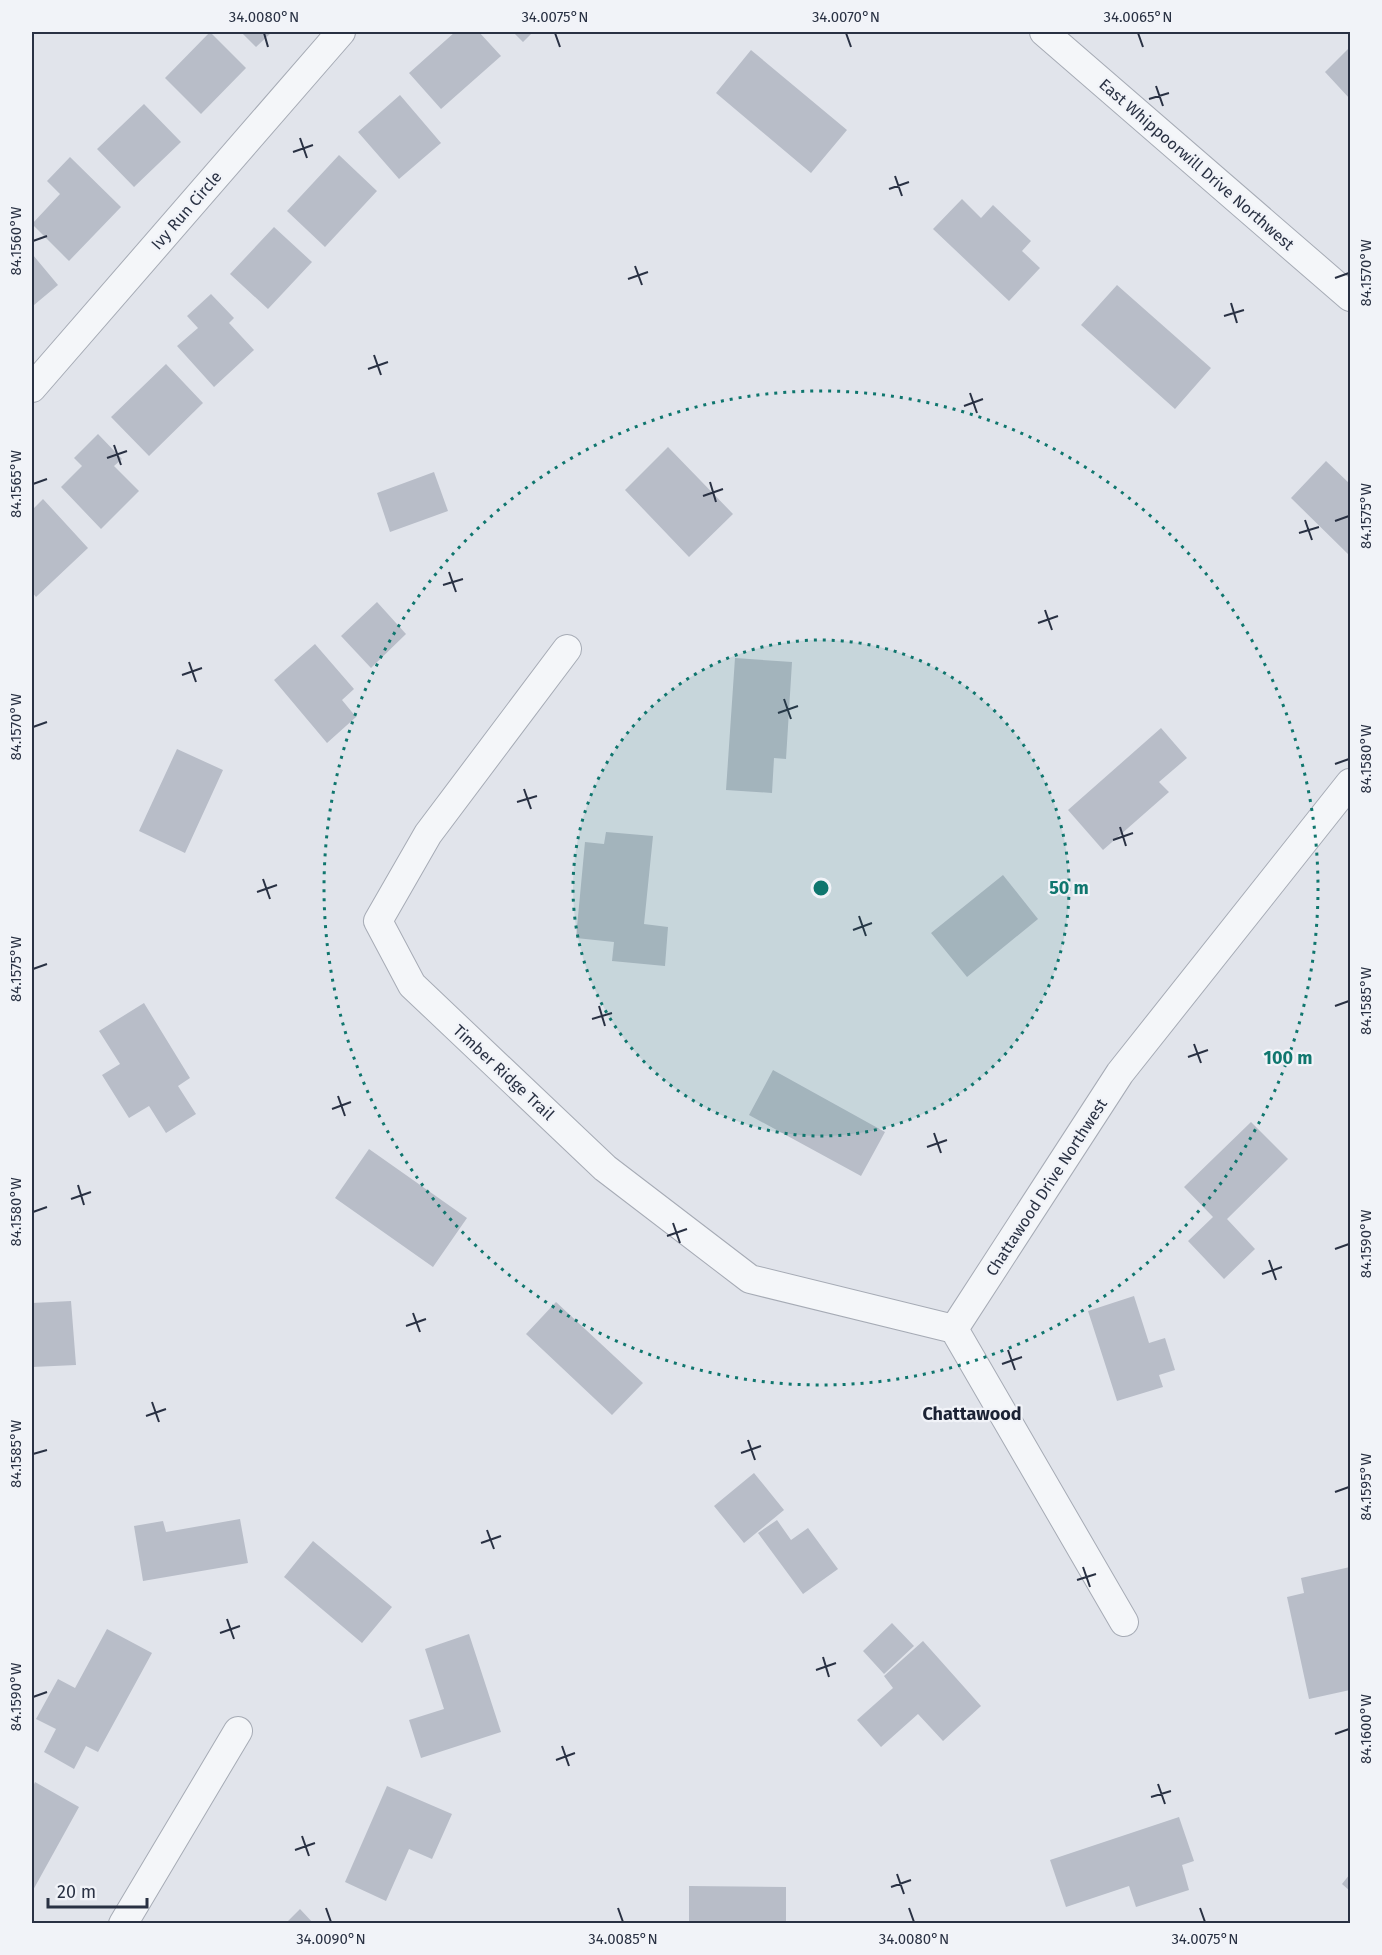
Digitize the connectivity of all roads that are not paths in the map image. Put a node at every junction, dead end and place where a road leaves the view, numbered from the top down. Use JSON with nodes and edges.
{"nodes":[{"id":1,"x":341,"y":32,"type":"edge"},
{"id":2,"x":1044,"y":32,"type":"edge"},
{"id":3,"x":1350,"y":297,"type":"edge"},
{"id":4,"x":32,"y":388,"type":"edge"},
{"id":5,"x":567,"y":649,"type":"dead end"},
{"id":6,"x":1350,"y":783,"type":"edge"},
{"id":7,"x":954,"y":1329,"type":"junction"},
{"id":8,"x":1124,"y":1622,"type":"dead end"},
{"id":9,"x":238,"y":1731,"type":"dead end"},
{"id":10,"x":123,"y":1923,"type":"edge"}],
"edges":[{"from":1,"to":4,"type":"street","name":"Ivy Run Circle"},
{"from":2,"to":3,"type":"street","name":"East Whippoorwill Drive Northwest"},
{"from":5,"to":7,"type":"street","name":"Timber Ridge Trail"},
{"from":6,"to":7,"type":"street","name":"Chattawood Drive Northwest"},
{"from":7,"to":8,"type":"street"},
{"from":9,"to":10,"type":"street"}]}
